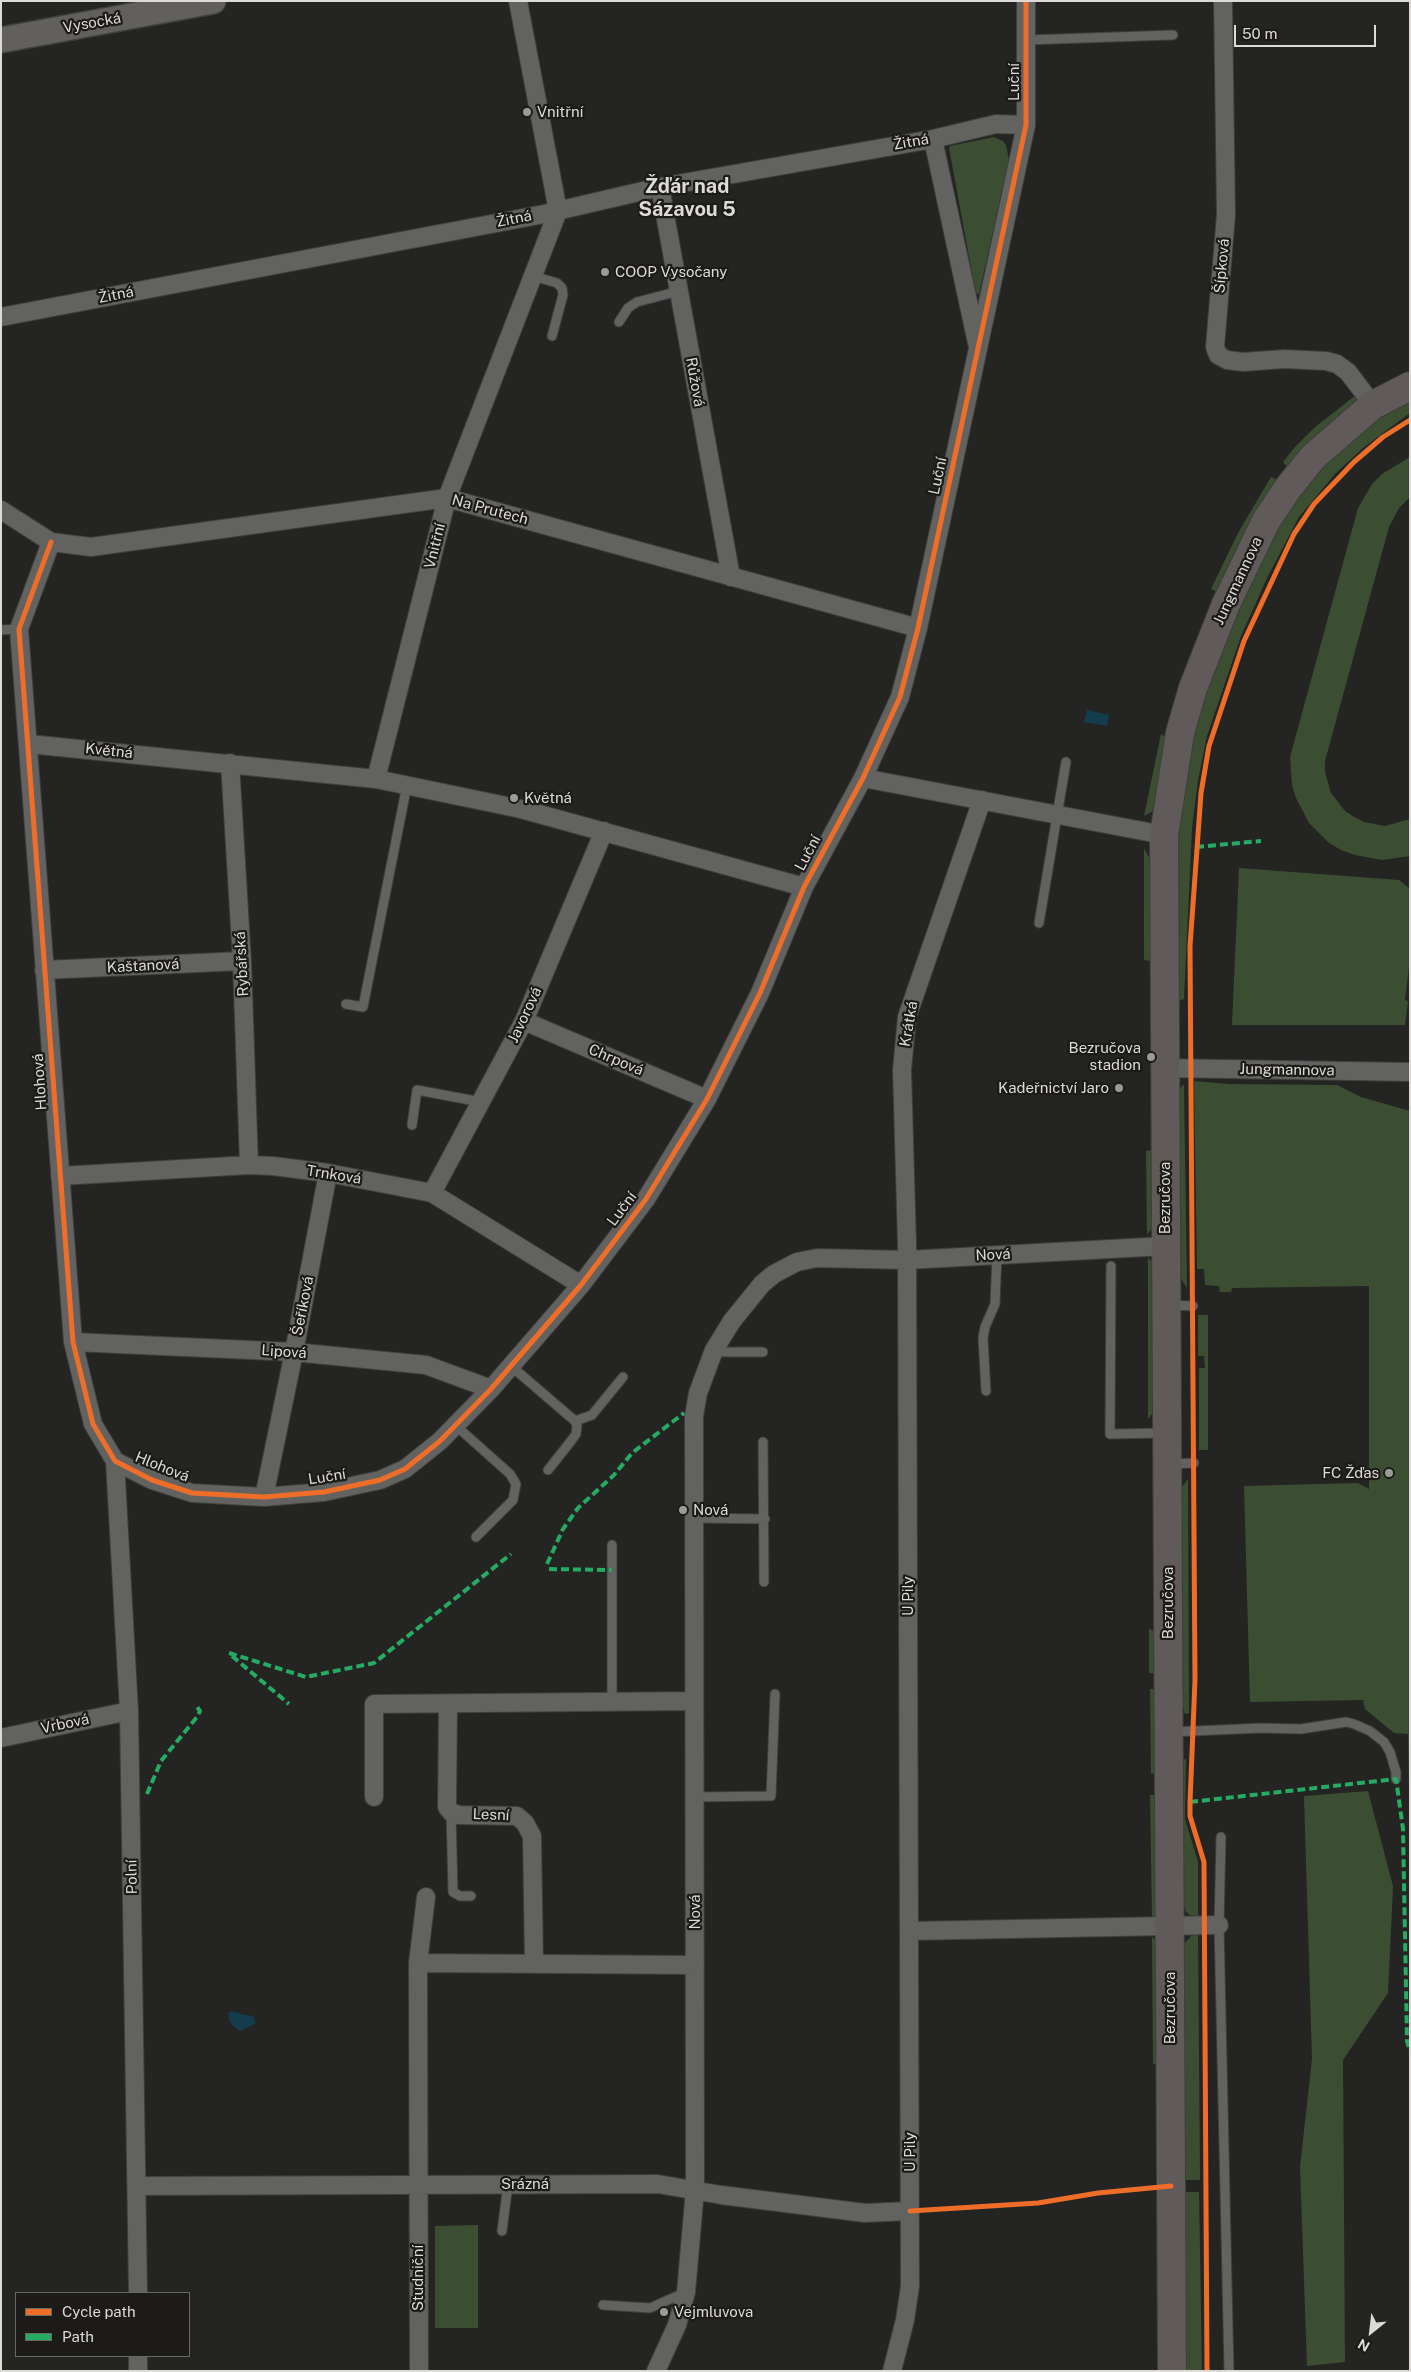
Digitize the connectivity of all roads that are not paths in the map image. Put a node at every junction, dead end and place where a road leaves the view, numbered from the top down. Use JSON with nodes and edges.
{"nodes":[{"id":1,"x":213,"y":1,"type":"edge"},
{"id":2,"x":518,"y":1,"type":"edge"},
{"id":3,"x":1026,"y":1,"type":"edge"},
{"id":4,"x":1223,"y":1,"type":"edge"},
{"id":5,"x":1172,"y":35,"type":"dead end"},
{"id":6,"x":1,"y":40,"type":"edge"},
{"id":7,"x":1026,"y":40,"type":"junction"},
{"id":8,"x":1026,"y":125,"type":"junction"},
{"id":9,"x":933,"y":139,"type":"junction"},
{"id":10,"x":660,"y":187,"type":"junction"},
{"id":11,"x":558,"y":211,"type":"junction"},
{"id":12,"x":533,"y":276,"type":"junction"},
{"id":13,"x":679,"y":291,"type":"junction"},
{"id":14,"x":1,"y":317,"type":"edge"},
{"id":15,"x":619,"y":322,"type":"dead end"},
{"id":16,"x":552,"y":336,"type":"dead end"},
{"id":17,"x":978,"y":349,"type":"junction"},
{"id":18,"x":1410,"y":386,"type":"edge"},
{"id":19,"x":1373,"y":404,"type":"junction"},
{"id":20,"x":447,"y":498,"type":"junction"},
{"id":21,"x":1,"y":510,"type":"edge"},
{"id":22,"x":51,"y":542,"type":"junction"},
{"id":23,"x":731,"y":576,"type":"junction"},
{"id":24,"x":918,"y":628,"type":"junction"},
{"id":25,"x":1,"y":630,"type":"edge"},
{"id":26,"x":19,"y":630,"type":"junction"},
{"id":27,"x":29,"y":744,"type":"junction"},
{"id":28,"x":1066,"y":762,"type":"dead end"},
{"id":29,"x":230,"y":763,"type":"junction"},
{"id":30,"x":862,"y":778,"type":"junction"},
{"id":31,"x":376,"y":779,"type":"junction"},
{"id":32,"x":407,"y":785,"type":"junction"},
{"id":33,"x":982,"y":800,"type":"junction"},
{"id":34,"x":1058,"y":815,"type":"junction"},
{"id":35,"x":604,"y":831,"type":"junction"},
{"id":36,"x":1164,"y":835,"type":"junction"},
{"id":37,"x":804,"y":887,"type":"junction"},
{"id":38,"x":1039,"y":923,"type":"dead end"},
{"id":39,"x":242,"y":961,"type":"junction"},
{"id":40,"x":44,"y":970,"type":"junction"},
{"id":41,"x":346,"y":1004,"type":"dead end"},
{"id":42,"x":524,"y":1022,"type":"junction"},
{"id":43,"x":1164,"y":1068,"type":"junction"},
{"id":44,"x":1410,"y":1072,"type":"edge"},
{"id":45,"x":707,"y":1099,"type":"junction"},
{"id":46,"x":481,"y":1102,"type":"junction"},
{"id":47,"x":412,"y":1125,"type":"dead end"},
{"id":48,"x":249,"y":1165,"type":"junction"},
{"id":49,"x":328,"y":1173,"type":"junction"},
{"id":50,"x":60,"y":1176,"type":"junction"},
{"id":51,"x":432,"y":1193,"type":"junction"},
{"id":52,"x":1165,"y":1246,"type":"junction"},
{"id":53,"x":997,"y":1254,"type":"junction"},
{"id":54,"x":907,"y":1260,"type":"junction"},
{"id":55,"x":1111,"y":1266,"type":"dead end"},
{"id":56,"x":581,"y":1285,"type":"junction"},
{"id":57,"x":1166,"y":1305,"type":"junction"},
{"id":58,"x":1193,"y":1306,"type":"dead end"},
{"id":59,"x":73,"y":1342,"type":"junction"},
{"id":60,"x":714,"y":1350,"type":"junction"},
{"id":61,"x":294,"y":1352,"type":"junction"},
{"id":62,"x":763,"y":1352,"type":"dead end"},
{"id":63,"x":511,"y":1366,"type":"junction"},
{"id":64,"x":623,"y":1377,"type":"dead end"},
{"id":65,"x":491,"y":1389,"type":"junction"},
{"id":66,"x":986,"y":1391,"type":"dead end"},
{"id":67,"x":575,"y":1421,"type":"junction"},
{"id":68,"x":455,"y":1425,"type":"junction"},
{"id":69,"x":1166,"y":1433,"type":"junction"},
{"id":70,"x":763,"y":1442,"type":"dead end"},
{"id":71,"x":115,"y":1461,"type":"junction"},
{"id":72,"x":1194,"y":1463,"type":"dead end"},
{"id":73,"x":1167,"y":1464,"type":"junction"},
{"id":74,"x":548,"y":1470,"type":"dead end"},
{"id":75,"x":264,"y":1497,"type":"junction"},
{"id":76,"x":694,"y":1518,"type":"junction"},
{"id":77,"x":765,"y":1519,"type":"junction"},
{"id":78,"x":476,"y":1537,"type":"dead end"},
{"id":79,"x":612,"y":1545,"type":"dead end"},
{"id":80,"x":764,"y":1582,"type":"dead end"},
{"id":81,"x":775,"y":1694,"type":"dead end"},
{"id":82,"x":694,"y":1701,"type":"junction"},
{"id":83,"x":612,"y":1702,"type":"junction"},
{"id":84,"x":448,"y":1704,"type":"junction"},
{"id":85,"x":129,"y":1711,"type":"junction"},
{"id":86,"x":1168,"y":1732,"type":"junction"},
{"id":87,"x":1,"y":1738,"type":"edge"},
{"id":88,"x":1396,"y":1779,"type":"dead end"},
{"id":89,"x":374,"y":1797,"type":"dead end"},
{"id":90,"x":694,"y":1797,"type":"junction"},
{"id":91,"x":451,"y":1812,"type":"junction"},
{"id":92,"x":1221,"y":1837,"type":"dead end"},
{"id":93,"x":471,"y":1896,"type":"dead end"},
{"id":94,"x":426,"y":1897,"type":"dead end"},
{"id":95,"x":1219,"y":1925,"type":"junction"},
{"id":96,"x":1169,"y":1926,"type":"junction"},
{"id":97,"x":909,"y":1931,"type":"junction"},
{"id":98,"x":418,"y":1963,"type":"junction"},
{"id":99,"x":534,"y":1964,"type":"junction"},
{"id":100,"x":695,"y":1965,"type":"junction"},
{"id":101,"x":508,"y":2184,"type":"junction"},
{"id":102,"x":418,"y":2185,"type":"junction"},
{"id":103,"x":137,"y":2186,"type":"junction"},
{"id":104,"x":695,"y":2190,"type":"junction"},
{"id":105,"x":910,"y":2211,"type":"junction"},
{"id":106,"x":502,"y":2231,"type":"dead end"},
{"id":107,"x":138,"y":2292,"type":"edge"},
{"id":108,"x":686,"y":2292,"type":"junction"},
{"id":109,"x":604,"y":2305,"type":"dead end"},
{"id":110,"x":138,"y":2357,"type":"edge"},
{"id":111,"x":138,"y":2371,"type":"edge"},
{"id":112,"x":418,"y":2371,"type":"edge"},
{"id":113,"x":656,"y":2371,"type":"edge"},
{"id":114,"x":892,"y":2371,"type":"edge"},
{"id":115,"x":1172,"y":2371,"type":"edge"},
{"id":116,"x":1229,"y":2371,"type":"edge"}],
"edges":[{"from":1,"to":6,"type":"main road","name":"Vysocká"},
{"from":2,"to":11,"type":"street"},
{"from":3,"to":7,"type":"street","name":"Luční"},
{"from":4,"to":19,"type":"street","name":"Šípková"},
{"from":5,"to":7,"type":"lane"},
{"from":7,"to":8,"type":"street","name":"Luční"},
{"from":8,"to":9,"type":"street","name":"Žitná"},
{"from":8,"to":17,"type":"street","name":"Luční"},
{"from":9,"to":10,"type":"street","name":"Žitná"},
{"from":9,"to":17,"type":"street"},
{"from":10,"to":11,"type":"street","name":"Žitná"},
{"from":10,"to":13,"type":"street","name":"Růžová"},
{"from":11,"to":12,"type":"street","name":"Vnitřní"},
{"from":11,"to":14,"type":"street","name":"Žitná"},
{"from":12,"to":16,"type":"lane"},
{"from":12,"to":20,"type":"street","name":"Vnitřní"},
{"from":13,"to":15,"type":"lane"},
{"from":13,"to":23,"type":"street","name":"Růžová"},
{"from":17,"to":24,"type":"street","name":"Luční"},
{"from":18,"to":19,"type":"main road","name":"Jungmannova"},
{"from":19,"to":36,"type":"main road","name":"Jungmannova"},
{"from":20,"to":22,"type":"street","name":"Na Prutech"},
{"from":20,"to":23,"type":"street","name":"Na Prutech"},
{"from":20,"to":31,"type":"street","name":"Vnitřní"},
{"from":21,"to":22,"type":"street","name":"Na Prutech"},
{"from":22,"to":26,"type":"street","name":"Hlohová"},
{"from":23,"to":24,"type":"street","name":"Na Prutech"},
{"from":24,"to":30,"type":"street","name":"Luční"},
{"from":25,"to":26,"type":"lane"},
{"from":26,"to":27,"type":"street","name":"Hlohová"},
{"from":27,"to":29,"type":"street","name":"Květná"},
{"from":27,"to":40,"type":"street","name":"Hlohová"},
{"from":28,"to":34,"type":"lane"},
{"from":29,"to":31,"type":"street","name":"Květná"},
{"from":29,"to":39,"type":"street","name":"Rybářská"},
{"from":30,"to":33,"type":"street"},
{"from":30,"to":37,"type":"street","name":"Luční"},
{"from":31,"to":32,"type":"street","name":"Květná"},
{"from":32,"to":35,"type":"street","name":"Květná"},
{"from":32,"to":41,"type":"lane"},
{"from":33,"to":34,"type":"street"},
{"from":33,"to":54,"type":"street","name":"Krátká"},
{"from":34,"to":36,"type":"street"},
{"from":34,"to":38,"type":"lane"},
{"from":35,"to":37,"type":"street","name":"Květná"},
{"from":35,"to":42,"type":"street","name":"Javorová"},
{"from":36,"to":43,"type":"main road","name":"Bezručova"},
{"from":37,"to":45,"type":"street","name":"Luční"},
{"from":39,"to":40,"type":"street","name":"Kaštanová"},
{"from":39,"to":48,"type":"street","name":"Rybářská"},
{"from":40,"to":50,"type":"street","name":"Hlohová"},
{"from":42,"to":45,"type":"street","name":"Chrpová"},
{"from":42,"to":46,"type":"street","name":"Javorová"},
{"from":43,"to":44,"type":"street","name":"Jungmannova"},
{"from":43,"to":52,"type":"main road","name":"Bezručova"},
{"from":45,"to":56,"type":"street","name":"Luční"},
{"from":46,"to":47,"type":"lane"},
{"from":46,"to":51,"type":"street","name":"Javorová"},
{"from":48,"to":49,"type":"street","name":"Trnková"},
{"from":48,"to":50,"type":"street","name":"Trnková"},
{"from":49,"to":51,"type":"street","name":"Trnková"},
{"from":49,"to":61,"type":"street","name":"Šeříková"},
{"from":50,"to":59,"type":"street","name":"Hlohová"},
{"from":51,"to":56,"type":"street","name":"Trnková"},
{"from":52,"to":53,"type":"street","name":"Nová"},
{"from":52,"to":57,"type":"main road","name":"Bezručova"},
{"from":53,"to":54,"type":"street","name":"Nová"},
{"from":53,"to":66,"type":"lane"},
{"from":54,"to":60,"type":"street","name":"Nová"},
{"from":54,"to":97,"type":"street","name":"U Pily"},
{"from":55,"to":69,"type":"lane"},
{"from":56,"to":63,"type":"street","name":"Luční"},
{"from":57,"to":58,"type":"lane"},
{"from":57,"to":69,"type":"main road","name":"Bezručova"},
{"from":59,"to":61,"type":"street","name":"Lipová"},
{"from":59,"to":71,"type":"street","name":"Hlohová"},
{"from":60,"to":62,"type":"lane"},
{"from":60,"to":76,"type":"street","name":"Nová"},
{"from":61,"to":65,"type":"street","name":"Lipová"},
{"from":61,"to":75,"type":"street","name":"Šeříková"},
{"from":63,"to":65,"type":"street","name":"Luční"},
{"from":63,"to":67,"type":"lane"},
{"from":64,"to":67,"type":"lane"},
{"from":65,"to":68,"type":"street","name":"Luční"},
{"from":67,"to":74,"type":"lane"},
{"from":68,"to":75,"type":"street","name":"Luční"},
{"from":68,"to":78,"type":"lane"},
{"from":69,"to":73,"type":"main road","name":"Bezručova"},
{"from":70,"to":77,"type":"lane"},
{"from":71,"to":75,"type":"street","name":"Hlohová"},
{"from":71,"to":85,"type":"street","name":"Polní"},
{"from":72,"to":73,"type":"lane"},
{"from":73,"to":86,"type":"main road","name":"Bezručova"},
{"from":76,"to":77,"type":"lane"},
{"from":76,"to":82,"type":"street","name":"Nová"},
{"from":77,"to":80,"type":"lane"},
{"from":79,"to":83,"type":"lane"},
{"from":81,"to":90,"type":"lane"},
{"from":82,"to":83,"type":"street"},
{"from":82,"to":90,"type":"street","name":"Nová"},
{"from":83,"to":84,"type":"street"},
{"from":84,"to":89,"type":"street"},
{"from":84,"to":91,"type":"street","name":"Lesní"},
{"from":85,"to":87,"type":"street","name":"Vrbová"},
{"from":85,"to":103,"type":"street","name":"Polní"},
{"from":86,"to":88,"type":"lane"},
{"from":86,"to":96,"type":"main road","name":"Bezručova"},
{"from":90,"to":100,"type":"street","name":"Nová"},
{"from":91,"to":93,"type":"lane"},
{"from":91,"to":99,"type":"street","name":"Lesní"},
{"from":92,"to":95,"type":"lane"},
{"from":94,"to":98,"type":"street"},
{"from":95,"to":96,"type":"street"},
{"from":95,"to":116,"type":"lane"},
{"from":96,"to":97,"type":"street"},
{"from":96,"to":115,"type":"main road","name":"Bezručova"},
{"from":97,"to":105,"type":"street","name":"U Pily"},
{"from":98,"to":99,"type":"street"},
{"from":98,"to":102,"type":"street"},
{"from":99,"to":100,"type":"street"},
{"from":100,"to":104,"type":"street","name":"Nová"},
{"from":101,"to":102,"type":"street","name":"Srázná"},
{"from":101,"to":104,"type":"street","name":"Srázná"},
{"from":101,"to":106,"type":"lane"},
{"from":102,"to":103,"type":"street","name":"Srázná"},
{"from":102,"to":112,"type":"street","name":"Studniční"},
{"from":103,"to":107,"type":"street","name":"Polní"},
{"from":104,"to":105,"type":"street","name":"Srázná"},
{"from":104,"to":108,"type":"street"},
{"from":105,"to":114,"type":"street","name":"U Pily"},
{"from":108,"to":109,"type":"lane"},
{"from":108,"to":113,"type":"street"},
{"from":110,"to":111,"type":"street"}]}
